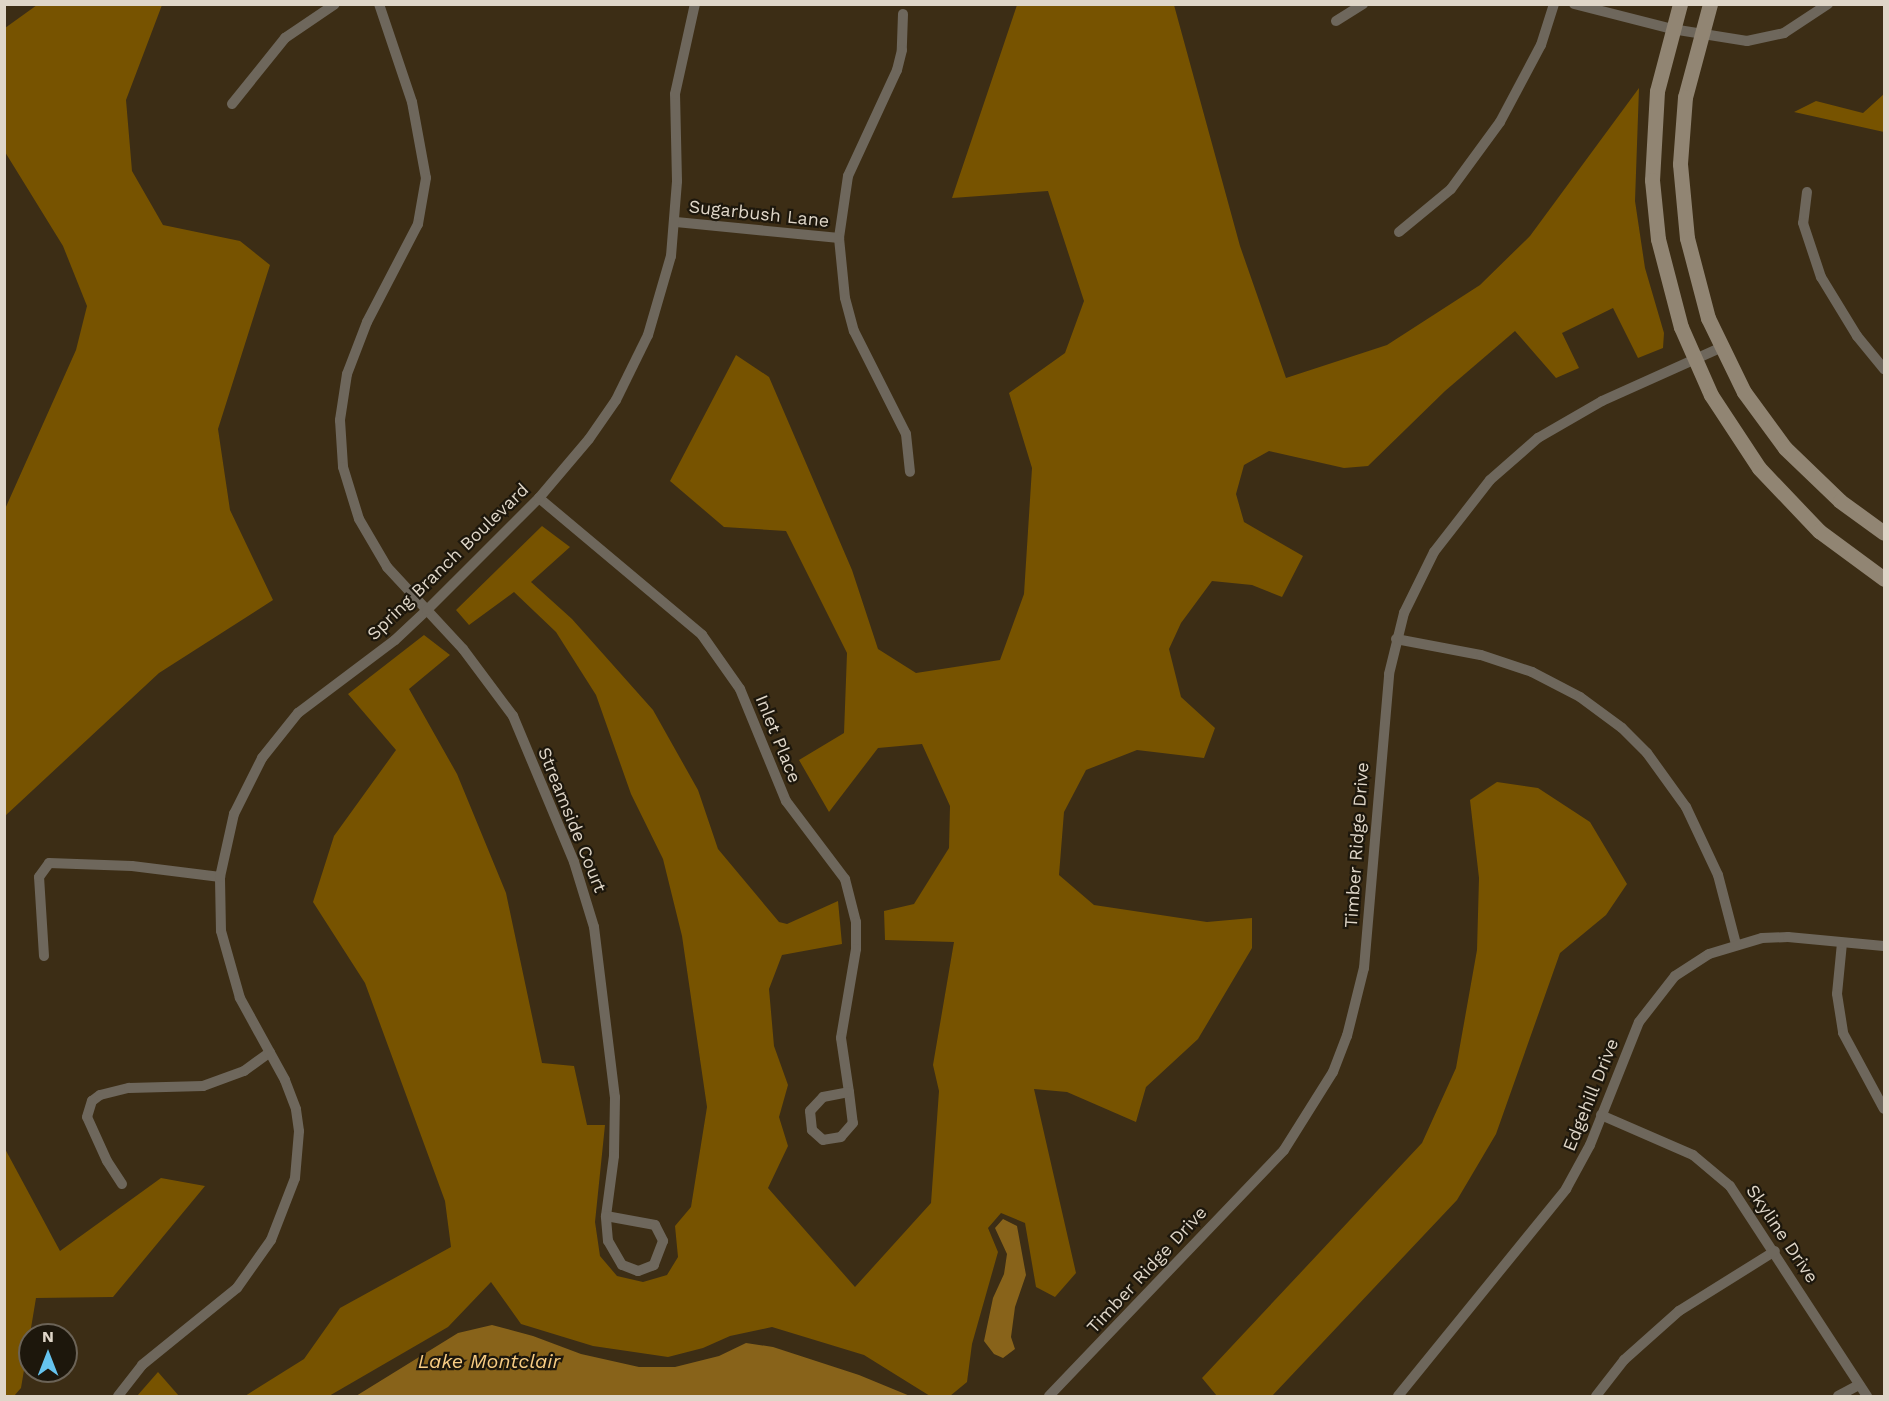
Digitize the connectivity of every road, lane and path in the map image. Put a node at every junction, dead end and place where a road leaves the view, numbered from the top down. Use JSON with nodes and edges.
{"nodes":[{"id":1,"x":335,"y":4,"type":"edge"},
{"id":2,"x":379,"y":4,"type":"edge"},
{"id":3,"x":695,"y":4,"type":"edge"},
{"id":4,"x":1363,"y":4,"type":"edge"},
{"id":5,"x":1554,"y":4,"type":"edge"},
{"id":6,"x":1574,"y":4,"type":"edge"},
{"id":7,"x":1680,"y":4,"type":"edge"},
{"id":8,"x":1710,"y":4,"type":"edge"},
{"id":9,"x":1828,"y":4,"type":"edge"},
{"id":10,"x":903,"y":14,"type":"dead end"},
{"id":11,"x":1336,"y":21,"type":"dead end"},
{"id":12,"x":1672,"y":29,"type":"junction"},
{"id":13,"x":1700,"y":35,"type":"junction"},
{"id":14,"x":232,"y":104,"type":"dead end"},
{"id":15,"x":1807,"y":192,"type":"dead end"},
{"id":16,"x":676,"y":222,"type":"junction"},
{"id":17,"x":1399,"y":232,"type":"dead end"},
{"id":18,"x":839,"y":238,"type":"junction"},
{"id":19,"x":1720,"y":348,"type":"junction"},
{"id":20,"x":1695,"y":360,"type":"junction"},
{"id":21,"x":1884,"y":368,"type":"edge"},
{"id":22,"x":910,"y":472,"type":"dead end"},
{"id":23,"x":539,"y":498,"type":"junction"},
{"id":24,"x":1884,"y":533,"type":"edge"},
{"id":25,"x":1884,"y":579,"type":"edge"},
{"id":26,"x":427,"y":610,"type":"junction"},
{"id":27,"x":1396,"y":639,"type":"junction"},
{"id":28,"x":220,"y":877,"type":"junction"},
{"id":29,"x":1842,"y":943,"type":"junction"},
{"id":30,"x":1736,"y":944,"type":"junction"},
{"id":31,"x":1884,"y":946,"type":"edge"},
{"id":32,"x":44,"y":956,"type":"dead end"},
{"id":33,"x":270,"y":1052,"type":"junction"},
{"id":34,"x":849,"y":1092,"type":"junction"},
{"id":35,"x":1884,"y":1109,"type":"edge"},
{"id":36,"x":1601,"y":1115,"type":"junction"},
{"id":37,"x":122,"y":1184,"type":"dead end"},
{"id":38,"x":606,"y":1216,"type":"junction"},
{"id":39,"x":1775,"y":1251,"type":"junction"},
{"id":40,"x":1859,"y":1385,"type":"junction"},
{"id":41,"x":118,"y":1396,"type":"edge"},
{"id":42,"x":1049,"y":1396,"type":"edge"},
{"id":43,"x":1398,"y":1396,"type":"edge"},
{"id":44,"x":1596,"y":1396,"type":"edge"},
{"id":45,"x":1838,"y":1396,"type":"edge"},
{"id":46,"x":1867,"y":1396,"type":"edge"}],
"edges":[{"from":1,"to":14,"type":"street"},
{"from":2,"to":26,"type":"street","name":"Streamside Court"},
{"from":3,"to":16,"type":"street","name":"Spring Branch Boulevard"},
{"from":4,"to":11,"type":"street"},
{"from":5,"to":17,"type":"street"},
{"from":6,"to":12,"type":"street"},
{"from":7,"to":12,"type":"main road"},
{"from":8,"to":13,"type":"main road"},
{"from":9,"to":13,"type":"street"},
{"from":10,"to":18,"type":"street"},
{"from":12,"to":13,"type":"street"},
{"from":12,"to":20,"type":"main road"},
{"from":13,"to":19,"type":"main road"},
{"from":15,"to":21,"type":"street"},
{"from":16,"to":18,"type":"street","name":"Sugarbush Lane"},
{"from":16,"to":23,"type":"street","name":"Spring Branch Boulevard"},
{"from":18,"to":22,"type":"street"},
{"from":19,"to":20,"type":"street","name":"Timber Ridge Drive"},
{"from":19,"to":24,"type":"main road"},
{"from":20,"to":25,"type":"main road"},
{"from":20,"to":27,"type":"street","name":"Timber Ridge Drive"},
{"from":23,"to":26,"type":"street","name":"Spring Branch Boulevard"},
{"from":23,"to":34,"type":"street","name":"Inlet Place"},
{"from":26,"to":28,"type":"street","name":"Spring Branch Boulevard"},
{"from":26,"to":38,"type":"street","name":"Streamside Court"},
{"from":27,"to":30,"type":"street"},
{"from":27,"to":42,"type":"street","name":"Timber Ridge Drive"},
{"from":28,"to":32,"type":"street"},
{"from":28,"to":33,"type":"street","name":"Spring Branch Boulevard"},
{"from":29,"to":30,"type":"street","name":"Edgehill Drive"},
{"from":29,"to":31,"type":"street","name":"Edgehill Drive"},
{"from":29,"to":35,"type":"street"},
{"from":30,"to":36,"type":"street","name":"Edgehill Drive"},
{"from":33,"to":37,"type":"street"},
{"from":33,"to":41,"type":"street","name":"Spring Branch Boulevard"},
{"from":34,"to":34,"type":"street","name":"Inlet Place"},
{"from":36,"to":39,"type":"street","name":"Skyline Drive"},
{"from":36,"to":43,"type":"street","name":"Edgehill Drive"},
{"from":38,"to":38,"type":"street","name":"Streamside Court"},
{"from":39,"to":40,"type":"street","name":"Skyline Drive"},
{"from":39,"to":44,"type":"street"},
{"from":40,"to":45,"type":"street"},
{"from":40,"to":46,"type":"street","name":"Skyline Drive"}]}
